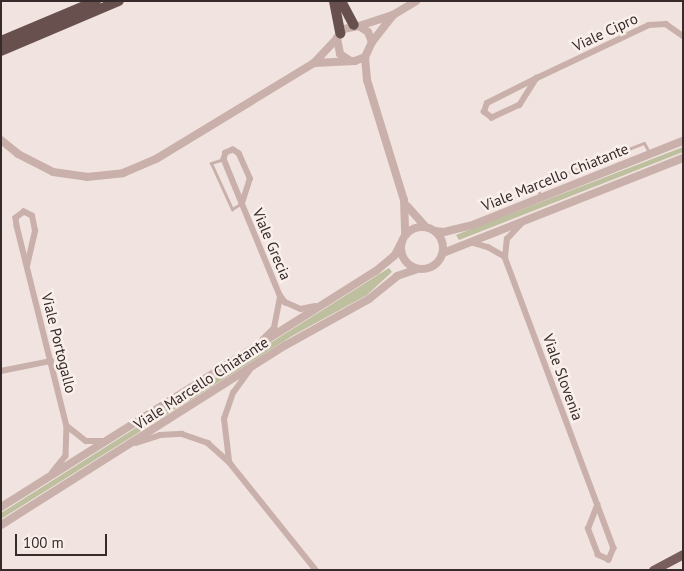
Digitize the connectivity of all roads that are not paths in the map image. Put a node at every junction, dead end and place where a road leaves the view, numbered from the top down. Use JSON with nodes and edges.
{"nodes":[{"id":1,"x":96,"y":1,"type":"edge"},
{"id":2,"x":119,"y":1,"type":"edge"},
{"id":3,"x":334,"y":1,"type":"edge"},
{"id":4,"x":341,"y":1,"type":"edge"},
{"id":5,"x":416,"y":1,"type":"edge"},
{"id":6,"x":393,"y":15,"type":"junction"},
{"id":7,"x":357,"y":26,"type":"junction"},
{"id":8,"x":339,"y":36,"type":"junction"},
{"id":9,"x":683,"y":36,"type":"edge"},
{"id":10,"x":1,"y":41,"type":"edge"},
{"id":11,"x":372,"y":42,"type":"junction"},
{"id":12,"x":1,"y":51,"type":"edge"},
{"id":13,"x":365,"y":57,"type":"junction"},
{"id":14,"x":352,"y":60,"type":"junction"},
{"id":15,"x":314,"y":63,"type":"junction"},
{"id":16,"x":537,"y":78,"type":"junction"},
{"id":17,"x":367,"y":80,"type":"junction"},
{"id":18,"x":1,"y":140,"type":"edge"},
{"id":19,"x":681,"y":141,"type":"edge"},
{"id":20,"x":650,"y":154,"type":"junction"},
{"id":21,"x":224,"y":159,"type":"junction"},
{"id":22,"x":680,"y":159,"type":"edge"},
{"id":23,"x":542,"y":197,"type":"junction"},
{"id":24,"x":404,"y":200,"type":"junction"},
{"id":25,"x":242,"y":203,"type":"junction"},
{"id":26,"x":528,"y":218,"type":"junction"},
{"id":27,"x":431,"y":229,"type":"junction"},
{"id":28,"x":403,"y":239,"type":"junction"},
{"id":29,"x":468,"y":242,"type":"junction"},
{"id":30,"x":443,"y":253,"type":"junction"},
{"id":31,"x":505,"y":258,"type":"junction"},
{"id":32,"x":27,"y":266,"type":"junction"},
{"id":33,"x":417,"y":269,"type":"junction"},
{"id":34,"x":345,"y":292,"type":"junction"},
{"id":35,"x":280,"y":295,"type":"junction"},
{"id":36,"x":257,"y":347,"type":"junction"},
{"id":37,"x":51,"y":361,"type":"junction"},
{"id":38,"x":252,"y":367,"type":"junction"},
{"id":39,"x":1,"y":371,"type":"edge"},
{"id":40,"x":67,"y":426,"type":"junction"},
{"id":41,"x":107,"y":441,"type":"junction"},
{"id":42,"x":131,"y":444,"type":"junction"},
{"id":43,"x":230,"y":463,"type":"junction"},
{"id":44,"x":44,"y":480,"type":"junction"},
{"id":45,"x":597,"y":505,"type":"junction"},
{"id":46,"x":1,"y":507,"type":"edge"},
{"id":47,"x":1,"y":525,"type":"edge"},
{"id":48,"x":683,"y":554,"type":"edge"},
{"id":49,"x":316,"y":570,"type":"edge"},
{"id":50,"x":653,"y":570,"type":"edge"}],
"edges":[{"from":1,"to":10,"type":"highway"},
{"from":2,"to":12,"type":"highway"},
{"from":3,"to":8,"type":"highway"},
{"from":4,"to":7,"type":"highway"},
{"from":5,"to":6,"type":"street"},
{"from":6,"to":7,"type":"street"},
{"from":6,"to":11,"type":"street"},
{"from":7,"to":8,"type":"street"},
{"from":7,"to":11,"type":"street"},
{"from":8,"to":14,"type":"street"},
{"from":8,"to":15,"type":"street"},
{"from":9,"to":16,"type":"street","name":"Viale Cipro"},
{"from":11,"to":13,"type":"street"},
{"from":13,"to":14,"type":"street"},
{"from":13,"to":17,"type":"street"},
{"from":14,"to":15,"type":"street"},
{"from":14,"to":17,"type":"street"},
{"from":15,"to":18,"type":"street"},
{"from":16,"to":16,"type":"street","name":"Viale Cipro"},
{"from":17,"to":24,"type":"street"},
{"from":19,"to":20,"type":"street","name":"Viale Marcello Chiatante"},
{"from":20,"to":23,"type":"street","name":"Viale Marcello Chiatante"},
{"from":20,"to":23,"type":"lane"},
{"from":21,"to":25,"type":"street","name":"Viale Grecia"},
{"from":21,"to":25,"type":"street","name":"Viale Grecia"},
{"from":21,"to":25,"type":"lane"},
{"from":22,"to":26,"type":"street","name":"Viale Marcello Chiatante"},
{"from":23,"to":27,"type":"street","name":"Viale Marcello Chiatante"},
{"from":24,"to":27,"type":"street"},
{"from":24,"to":28,"type":"street"},
{"from":25,"to":35,"type":"street","name":"Viale Grecia"},
{"from":26,"to":29,"type":"street","name":"Viale Marcello Chiatante"},
{"from":26,"to":31,"type":"street"},
{"from":27,"to":28,"type":"street","name":"Viale Marcello Chiatante"},
{"from":27,"to":30,"type":"street"},
{"from":28,"to":33,"type":"street"},
{"from":28,"to":34,"type":"street","name":"Viale Marcello Chiatante"},
{"from":29,"to":30,"type":"street","name":"Viale Marcello Chiatante"},
{"from":29,"to":31,"type":"street"},
{"from":30,"to":33,"type":"street","name":"Viale Marcello Chiatante"},
{"from":31,"to":45,"type":"street","name":"Viale Slovenia"},
{"from":32,"to":32,"type":"street","name":"Viale Portogallo"},
{"from":32,"to":37,"type":"street","name":"Viale Portogallo"},
{"from":33,"to":38,"type":"street","name":"Viale Marcello Chiatante"},
{"from":34,"to":35,"type":"street","name":"Viale Grecia"},
{"from":34,"to":36,"type":"street","name":"Viale Marcello Chiatante"},
{"from":35,"to":36,"type":"street","name":"Viale Grecia"},
{"from":36,"to":41,"type":"street","name":"Viale Marcello Chiatante"},
{"from":37,"to":39,"type":"street"},
{"from":37,"to":40,"type":"street","name":"Viale Portogallo"},
{"from":38,"to":42,"type":"street","name":"Viale Marcello Chiatante"},
{"from":38,"to":43,"type":"street"},
{"from":40,"to":41,"type":"street"},
{"from":40,"to":44,"type":"street","name":"Viale Portogallo"},
{"from":41,"to":44,"type":"street","name":"Viale Marcello Chiatante"},
{"from":42,"to":43,"type":"street"},
{"from":42,"to":47,"type":"street","name":"Viale Marcello Chiatante"},
{"from":43,"to":49,"type":"street"},
{"from":44,"to":46,"type":"street","name":"Viale Marcello Chiatante"},
{"from":45,"to":45,"type":"street","name":"Viale Slovenia"},
{"from":48,"to":50,"type":"main road"}]}
